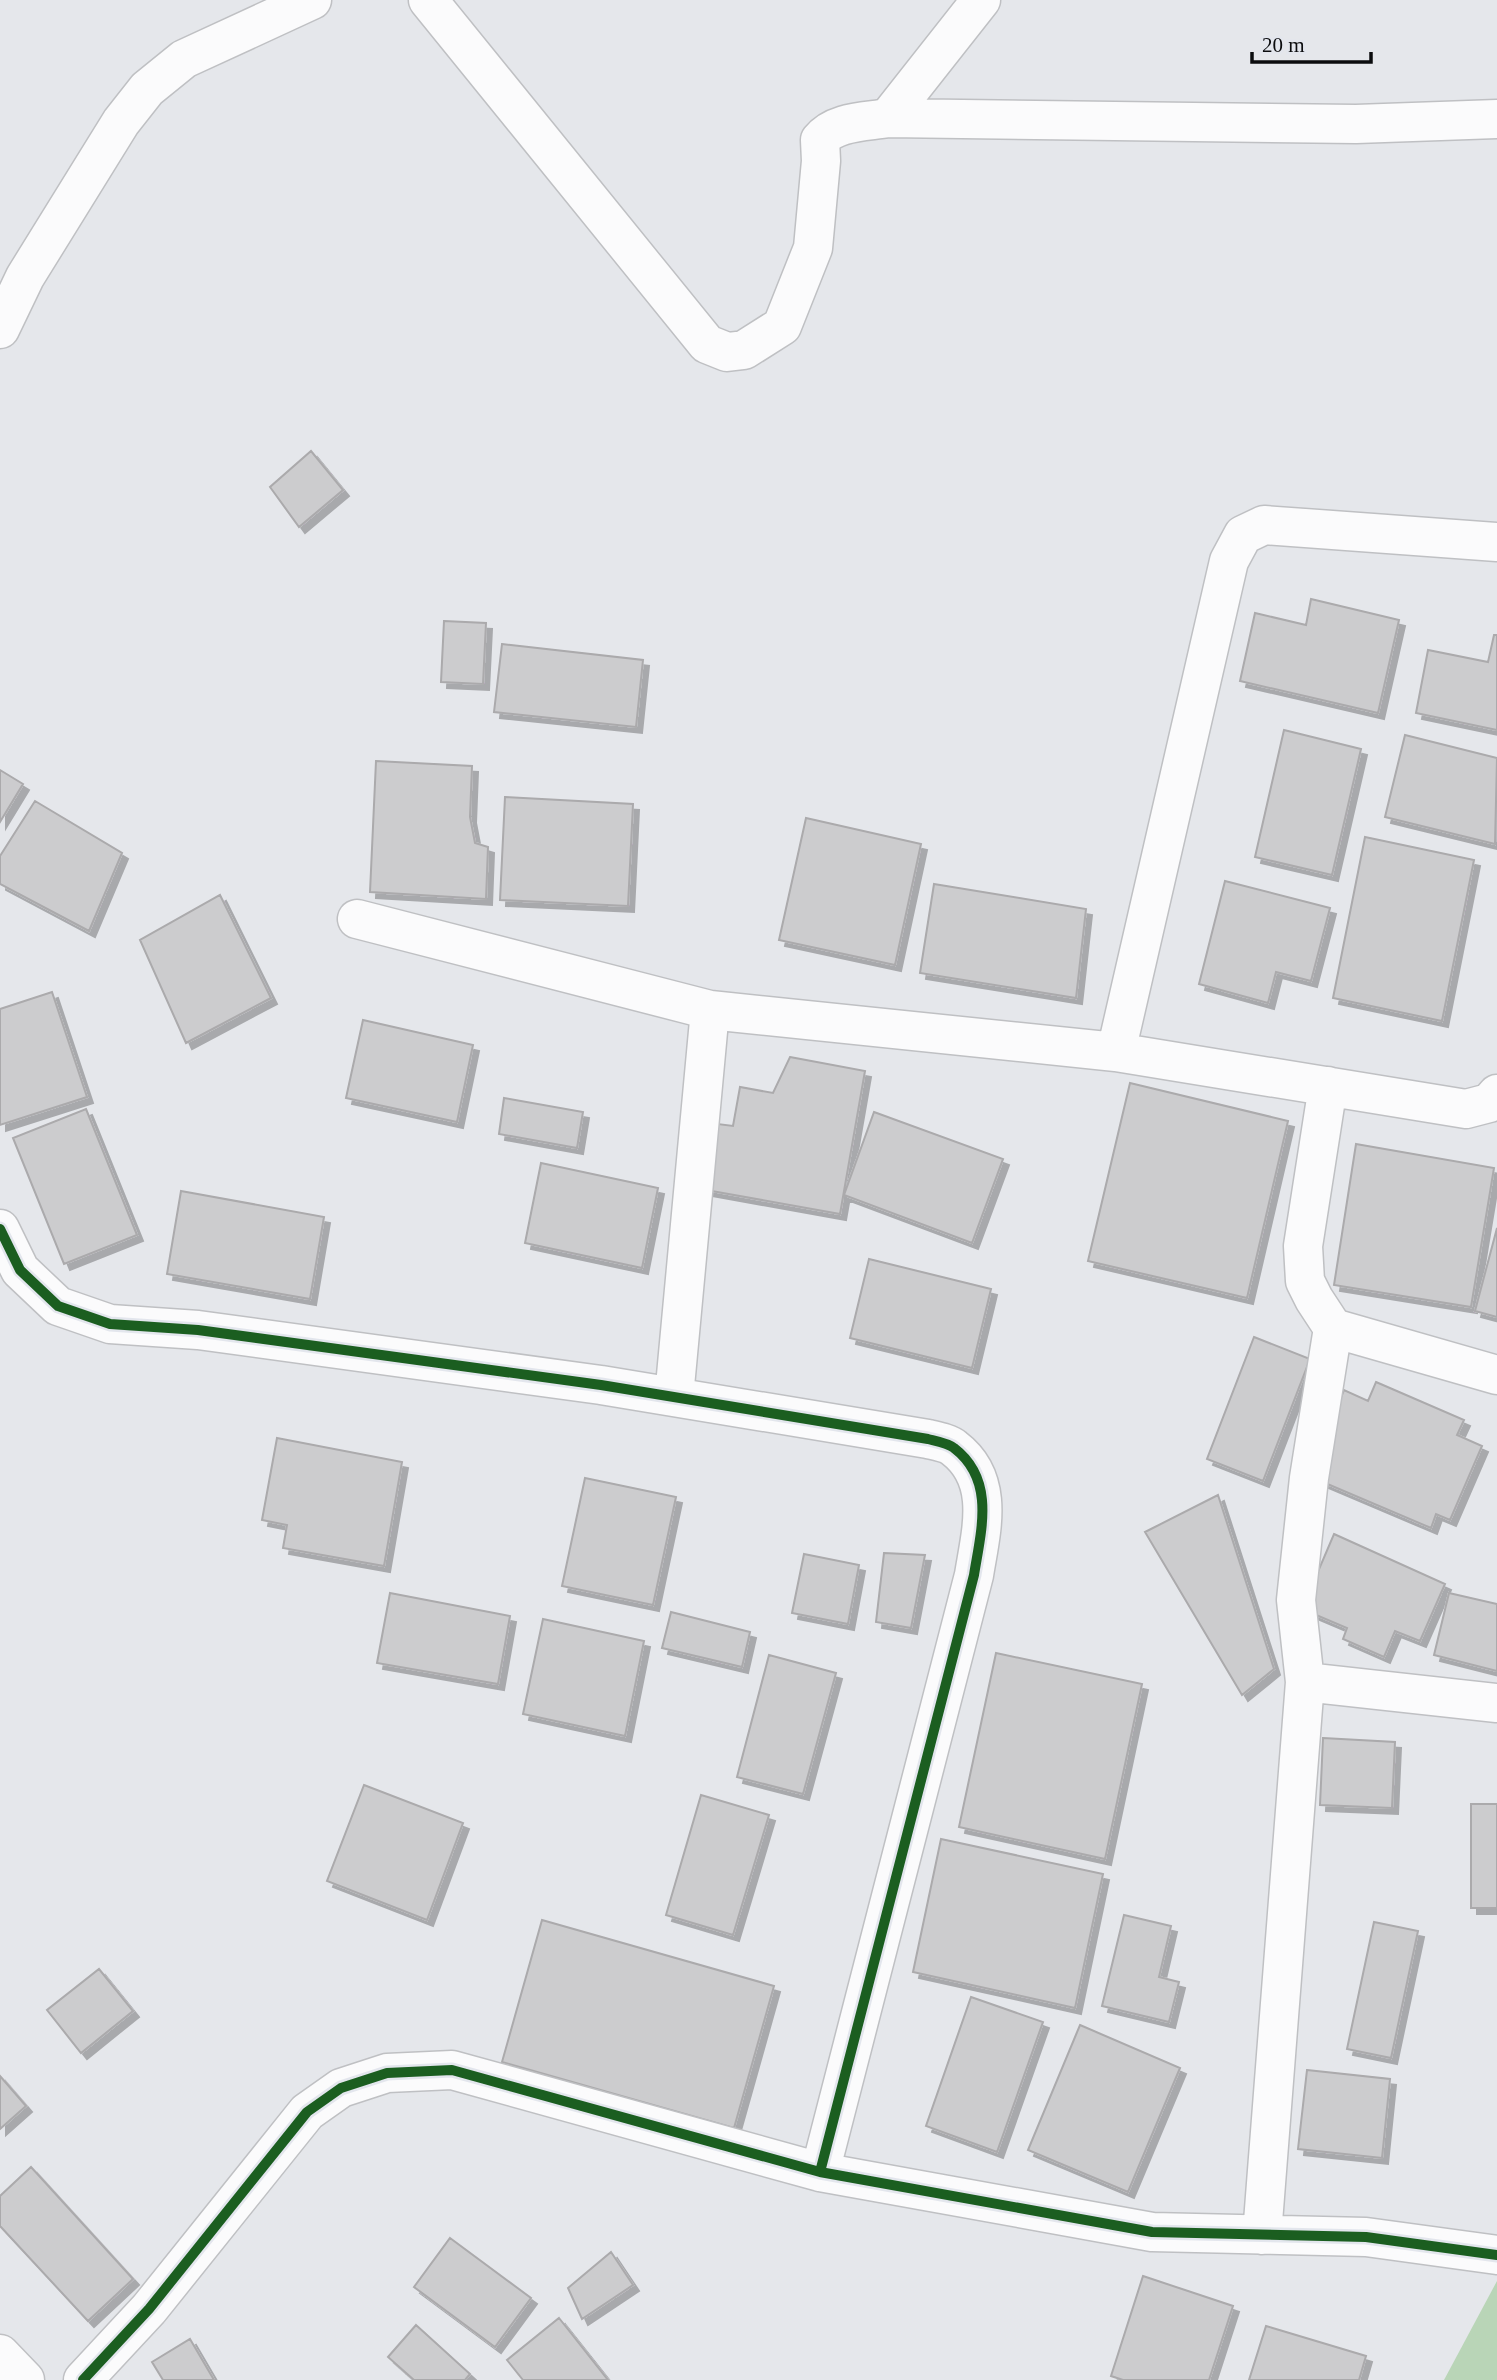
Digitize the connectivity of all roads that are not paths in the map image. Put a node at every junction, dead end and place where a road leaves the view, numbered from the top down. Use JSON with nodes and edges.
{"nodes":[{"id":1,"x":312,"y":0,"type":"edge"},
{"id":2,"x":428,"y":0,"type":"edge"},
{"id":3,"x":981,"y":0,"type":"edge"},
{"id":4,"x":888,"y":118,"type":"junction"},
{"id":5,"x":1497,"y":119,"type":"edge"},
{"id":6,"x":0,"y":329,"type":"edge"},
{"id":7,"x":1497,"y":542,"type":"edge"},
{"id":8,"x":357,"y":919,"type":"dead end"},
{"id":9,"x":710,"y":1010,"type":"junction"},
{"id":10,"x":1116,"y":1052,"type":"junction"},
{"id":11,"x":1328,"y":1086,"type":"junction"},
{"id":12,"x":1497,"y":1094,"type":"edge"},
{"id":13,"x":0,"y":1229,"type":"edge"},
{"id":14,"x":1333,"y":1328,"type":"junction"},
{"id":15,"x":1497,"y":1375,"type":"edge"},
{"id":16,"x":674,"y":1397,"type":"junction"},
{"id":17,"x":1305,"y":1682,"type":"junction"},
{"id":18,"x":1497,"y":1703,"type":"edge"},
{"id":19,"x":820,"y":2172,"type":"junction"},
{"id":20,"x":1262,"y":2235,"type":"junction"},
{"id":21,"x":1497,"y":2255,"type":"edge"},
{"id":22,"x":0,"y":2354,"type":"edge"},
{"id":23,"x":25,"y":2380,"type":"edge"},
{"id":24,"x":83,"y":2380,"type":"edge"}],
"edges":[{"from":1,"to":6,"type":"street"},
{"from":2,"to":4,"type":"street"},
{"from":3,"to":4,"type":"street"},
{"from":4,"to":5,"type":"street"},
{"from":7,"to":10,"type":"street"},
{"from":8,"to":9,"type":"street"},
{"from":9,"to":10,"type":"street"},
{"from":9,"to":16,"type":"street"},
{"from":10,"to":11,"type":"street"},
{"from":11,"to":12,"type":"street"},
{"from":11,"to":14,"type":"street"},
{"from":13,"to":16,"type":"street"},
{"from":14,"to":15,"type":"street"},
{"from":14,"to":17,"type":"street"},
{"from":16,"to":19,"type":"street"},
{"from":17,"to":18,"type":"street"},
{"from":17,"to":20,"type":"street"},
{"from":19,"to":20,"type":"street"},
{"from":19,"to":24,"type":"street"},
{"from":20,"to":21,"type":"street"},
{"from":22,"to":23,"type":"street"}]}
